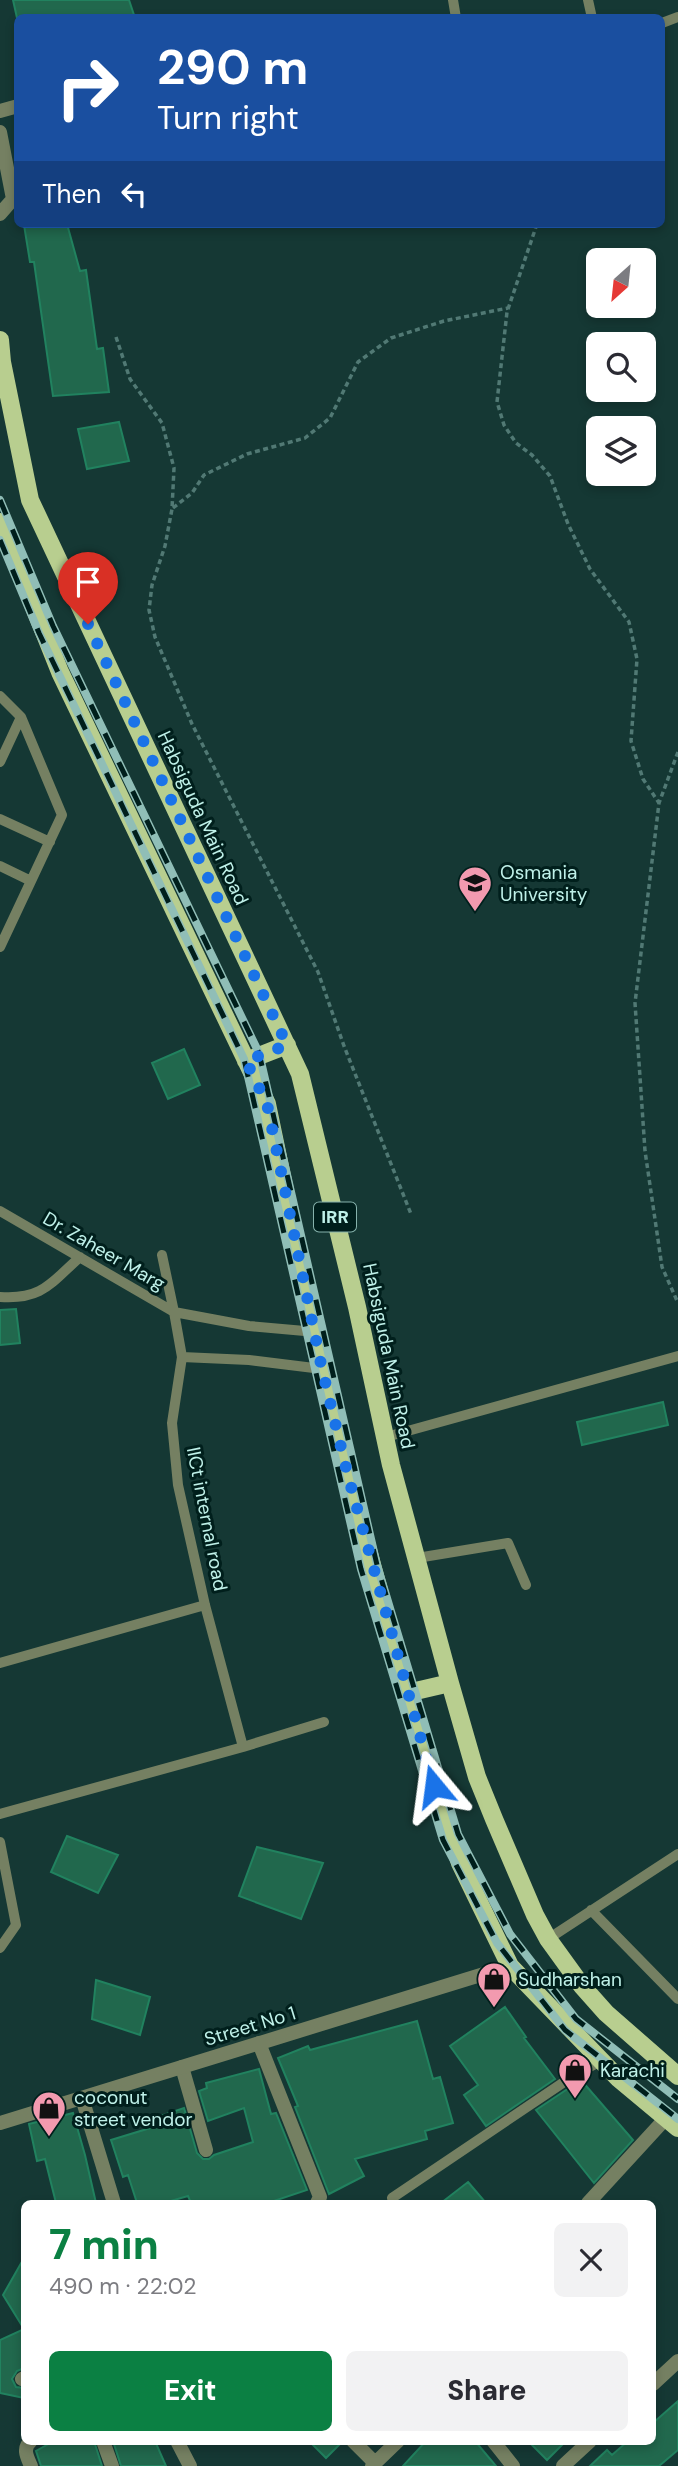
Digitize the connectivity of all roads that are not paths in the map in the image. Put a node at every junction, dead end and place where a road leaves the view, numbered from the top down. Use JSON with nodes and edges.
{"nodes":[{"id":1,"x":0,"y":132,"type":"edge"},
{"id":2,"x":0,"y":214,"type":"edge"},
{"id":3,"x":0,"y":340,"type":"edge"},
{"id":4,"x":0,"y":522,"type":"edge"},
{"id":5,"x":0,"y":696,"type":"edge"},
{"id":6,"x":21,"y":717,"type":"junction"},
{"id":7,"x":0,"y":762,"type":"edge"},
{"id":8,"x":0,"y":820,"type":"edge"},
{"id":9,"x":50,"y":842,"type":"junction"},
{"id":10,"x":0,"y":866,"type":"edge"},
{"id":11,"x":32,"y":881,"type":"junction"},
{"id":12,"x":0,"y":947,"type":"edge"},
{"id":13,"x":287,"y":1045,"type":"junction"},
{"id":14,"x":246,"y":1061,"type":"junction"},
{"id":15,"x":0,"y":1211,"type":"edge"},
{"id":16,"x":162,"y":1255,"type":"dead end"},
{"id":17,"x":80,"y":1257,"type":"junction"},
{"id":18,"x":0,"y":1297,"type":"edge"},
{"id":19,"x":174,"y":1311,"type":"junction"},
{"id":20,"x":316,"y":1332,"type":"junction"},
{"id":21,"x":678,"y":1356,"type":"edge"},
{"id":22,"x":182,"y":1357,"type":"junction"},
{"id":23,"x":322,"y":1369,"type":"junction"},
{"id":24,"x":386,"y":1437,"type":"junction"},
{"id":25,"x":417,"y":1558,"type":"junction"},
{"id":26,"x":526,"y":1586,"type":"dead end"},
{"id":27,"x":205,"y":1605,"type":"junction"},
{"id":28,"x":0,"y":1663,"type":"edge"},
{"id":29,"x":450,"y":1683,"type":"junction"},
{"id":30,"x":407,"y":1693,"type":"junction"},
{"id":31,"x":324,"y":1722,"type":"dead end"},
{"id":32,"x":243,"y":1746,"type":"junction"},
{"id":33,"x":0,"y":1814,"type":"edge"},
{"id":34,"x":0,"y":1842,"type":"edge"},
{"id":35,"x":678,"y":1854,"type":"edge"},
{"id":36,"x":590,"y":1910,"type":"junction"},
{"id":37,"x":548,"y":1939,"type":"junction"},
{"id":38,"x":0,"y":1948,"type":"edge"},
{"id":39,"x":510,"y":1966,"type":"junction"},
{"id":40,"x":678,"y":1999,"type":"edge"},
{"id":41,"x":259,"y":2043,"type":"junction"},
{"id":42,"x":601,"y":2061,"type":"junction"},
{"id":43,"x":182,"y":2067,"type":"junction"},
{"id":44,"x":678,"y":2076,"type":"edge"},
{"id":45,"x":82,"y":2098,"type":"junction"},
{"id":46,"x":0,"y":2123,"type":"edge"},
{"id":47,"x":672,"y":2123,"type":"edge"},
{"id":48,"x":206,"y":2150,"type":"dead end"},
{"id":49,"x":392,"y":2198,"type":"dead end"},
{"id":50,"x":113,"y":2200,"type":"edge"},
{"id":51,"x":318,"y":2200,"type":"edge"},
{"id":52,"x":591,"y":2200,"type":"edge"},
{"id":53,"x":678,"y":2361,"type":"edge"},
{"id":54,"x":656,"y":2381,"type":"edge"},
{"id":55,"x":28,"y":2445,"type":"edge"},
{"id":56,"x":104,"y":2445,"type":"edge"},
{"id":57,"x":179,"y":2445,"type":"edge"},
{"id":58,"x":357,"y":2445,"type":"edge"},
{"id":59,"x":394,"y":2445,"type":"edge"},
{"id":60,"x":496,"y":2445,"type":"edge"},
{"id":61,"x":586,"y":2445,"type":"edge"},
{"id":62,"x":373,"y":2464,"type":"edge"},
{"id":63,"x":30,"y":2466,"type":"edge"},
{"id":64,"x":112,"y":2466,"type":"edge"},
{"id":65,"x":190,"y":2466,"type":"edge"},
{"id":66,"x":513,"y":2466,"type":"edge"},
{"id":67,"x":563,"y":2466,"type":"edge"}],
"edges":[{"from":1,"to":2,"type":"street"},
{"from":3,"to":13,"type":"main road","name":"Habsiguda Main Road","number":"IRR"},
{"from":4,"to":14,"type":"main road","number":"IRR"},
{"from":5,"to":6,"type":"lane"},
{"from":6,"to":7,"type":"lane"},
{"from":6,"to":9,"type":"lane"},
{"from":8,"to":9,"type":"lane"},
{"from":9,"to":11,"type":"lane"},
{"from":10,"to":11,"type":"lane"},
{"from":11,"to":12,"type":"lane"},
{"from":13,"to":14,"type":"main road"},
{"from":13,"to":24,"type":"main road","name":"Habsiguda Main Road","number":"IRR"},
{"from":14,"to":20,"type":"main road","number":"IRR"},
{"from":15,"to":17,"type":"lane","name":"Dr. Zaheer Marg"},
{"from":16,"to":19,"type":"lane"},
{"from":17,"to":18,"type":"lane"},
{"from":17,"to":19,"type":"lane","name":"Dr. Zaheer Marg"},
{"from":19,"to":20,"type":"lane"},
{"from":19,"to":22,"type":"lane","name":"Dr. Zaheer Marg"},
{"from":20,"to":23,"type":"main road","number":"IRR"},
{"from":21,"to":24,"type":"lane"},
{"from":22,"to":23,"type":"lane"},
{"from":22,"to":27,"type":"lane","name":"IICt internal road"},
{"from":23,"to":30,"type":"main road","number":"IRR"},
{"from":24,"to":25,"type":"main road","name":"Habsiguda Main Road","number":"IRR"},
{"from":25,"to":26,"type":"lane"},
{"from":25,"to":29,"type":"main road","name":"Habsiguda Main Road","number":"IRR"},
{"from":27,"to":28,"type":"lane","name":"IICt internal road"},
{"from":27,"to":32,"type":"lane","name":"IICt internal road"},
{"from":29,"to":30,"type":"main road"},
{"from":29,"to":37,"type":"main road","name":"Habsiguda Main Road","number":"IRR"},
{"from":30,"to":39,"type":"main road","number":"IRR"},
{"from":31,"to":32,"type":"lane"},
{"from":32,"to":33,"type":"lane"},
{"from":34,"to":38,"type":"lane"},
{"from":35,"to":36,"type":"lane"},
{"from":36,"to":37,"type":"lane"},
{"from":36,"to":40,"type":"lane"},
{"from":37,"to":44,"type":"main road","name":"Habsiguda Main Road","number":"IRR"},
{"from":39,"to":41,"type":"street","name":"Street No 1"},
{"from":39,"to":42,"type":"main road","number":"IRR"},
{"from":41,"to":43,"type":"street","name":"Street No 1"},
{"from":41,"to":51,"type":"street"},
{"from":42,"to":47,"type":"main road","number":"IRR"},
{"from":42,"to":49,"type":"lane"},
{"from":43,"to":45,"type":"street","name":"Street No 1"},
{"from":43,"to":48,"type":"street"},
{"from":45,"to":46,"type":"street","name":"Street No 1"},
{"from":45,"to":50,"type":"street"},
{"from":47,"to":52,"type":"street"},
{"from":53,"to":54,"type":"street"},
{"from":55,"to":63,"type":"street"},
{"from":56,"to":64,"type":"street"},
{"from":57,"to":65,"type":"street"},
{"from":58,"to":62,"type":"street"},
{"from":59,"to":62,"type":"street"},
{"from":60,"to":66,"type":"street"},
{"from":61,"to":67,"type":"street"}]}
